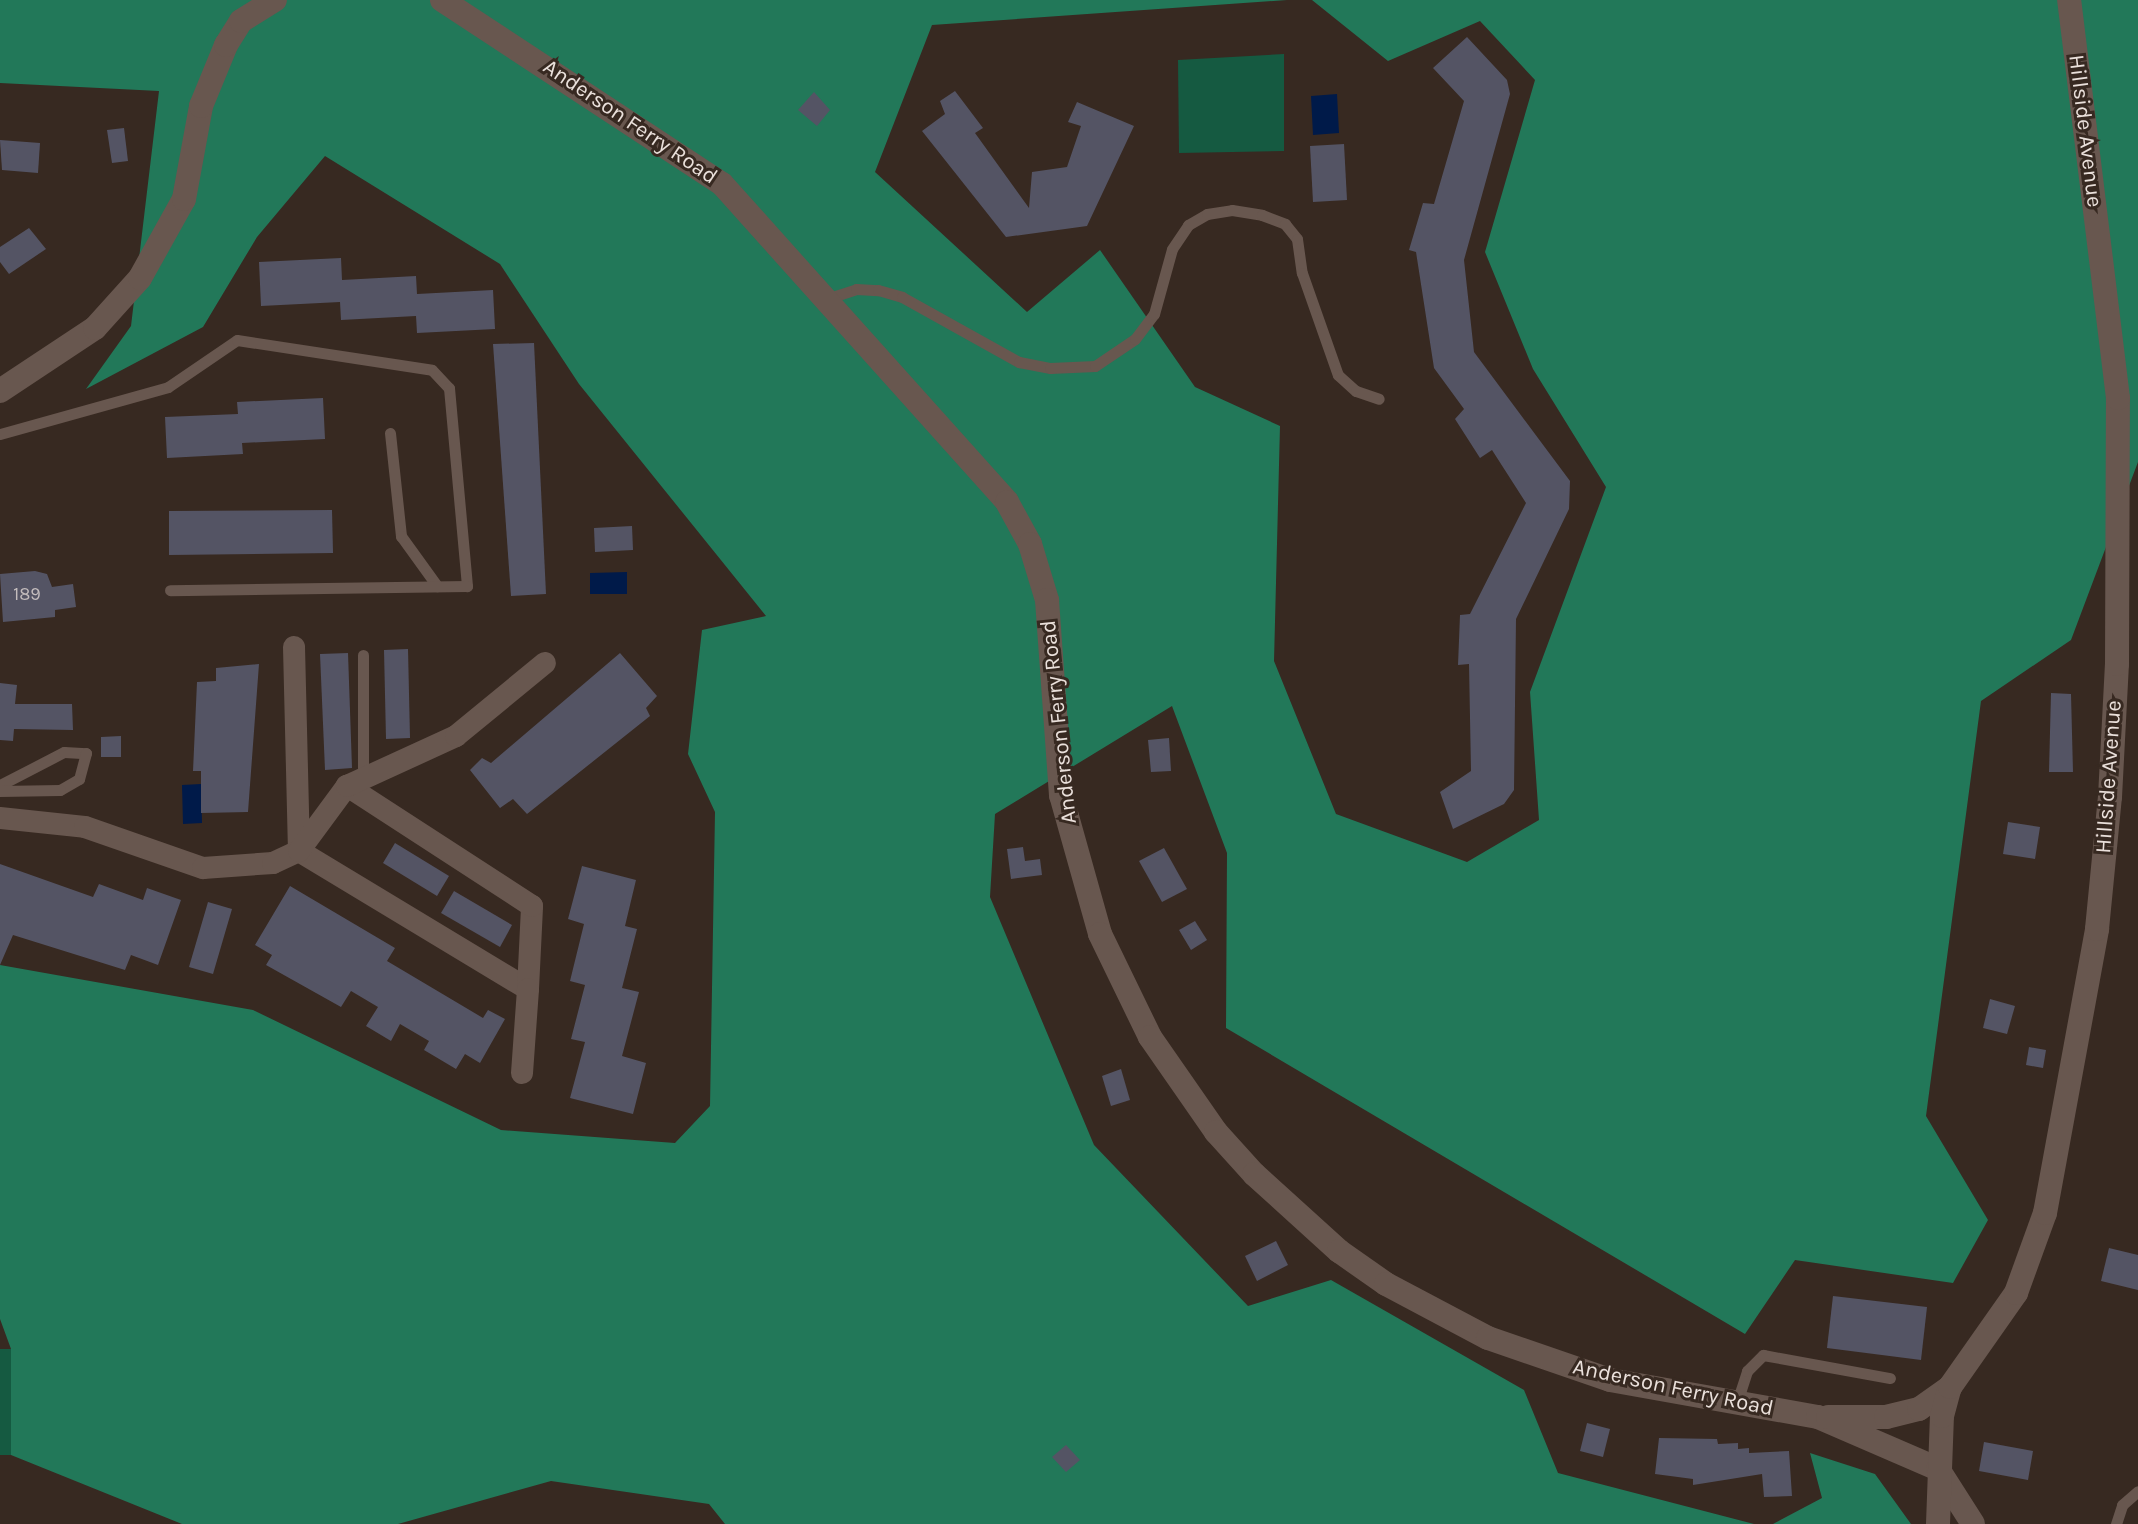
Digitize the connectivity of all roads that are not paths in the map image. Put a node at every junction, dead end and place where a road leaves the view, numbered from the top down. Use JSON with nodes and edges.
{"nodes":[{"id":1,"x":275,"y":0,"type":"edge"},
{"id":2,"x":442,"y":0,"type":"edge"},
{"id":3,"x":2069,"y":0,"type":"edge"},
{"id":4,"x":826,"y":299,"type":"junction"},
{"id":5,"x":0,"y":391,"type":"edge"},
{"id":6,"x":1379,"y":399,"type":"dead end"},
{"id":7,"x":390,"y":433,"type":"dead end"},
{"id":8,"x":0,"y":434,"type":"edge"},
{"id":9,"x":437,"y":586,"type":"junction"},
{"id":10,"x":170,"y":590,"type":"dead end"},
{"id":11,"x":294,"y":647,"type":"dead end"},
{"id":12,"x":363,"y":655,"type":"dead end"},
{"id":13,"x":545,"y":663,"type":"dead end"},
{"id":14,"x":355,"y":782,"type":"junction"},
{"id":15,"x":0,"y":785,"type":"edge"},
{"id":16,"x":0,"y":791,"type":"edge"},
{"id":17,"x":0,"y":818,"type":"edge"},
{"id":18,"x":299,"y":851,"type":"junction"},
{"id":19,"x":528,"y":989,"type":"junction"},
{"id":20,"x":522,"y":1073,"type":"dead end"},
{"id":21,"x":1890,"y":1378,"type":"dead end"},
{"id":22,"x":1950,"y":1387,"type":"junction"},
{"id":23,"x":1737,"y":1403,"type":"junction"},
{"id":24,"x":1818,"y":1417,"type":"junction"},
{"id":25,"x":1938,"y":1469,"type":"junction"},
{"id":26,"x":2138,"y":1491,"type":"edge"},
{"id":27,"x":1938,"y":1524,"type":"edge"},
{"id":28,"x":1973,"y":1524,"type":"edge"},
{"id":29,"x":2116,"y":1524,"type":"edge"}],
"edges":[{"from":1,"to":5,"type":"street"},
{"from":2,"to":4,"type":"street","name":"Anderson Ferry Road"},
{"from":3,"to":22,"type":"street","name":"Hillside Avenue"},
{"from":4,"to":6,"type":"lane"},
{"from":4,"to":23,"type":"street","name":"Anderson Ferry Road"},
{"from":7,"to":9,"type":"lane"},
{"from":8,"to":9,"type":"lane"},
{"from":9,"to":10,"type":"lane"},
{"from":11,"to":18,"type":"street"},
{"from":12,"to":14,"type":"lane"},
{"from":13,"to":14,"type":"street"},
{"from":14,"to":18,"type":"street"},
{"from":14,"to":19,"type":"street"},
{"from":15,"to":16,"type":"lane"},
{"from":17,"to":18,"type":"street"},
{"from":18,"to":19,"type":"street"},
{"from":19,"to":20,"type":"street"},
{"from":21,"to":23,"type":"lane"},
{"from":22,"to":24,"type":"street"},
{"from":22,"to":25,"type":"street","name":"Hillside Avenue"},
{"from":23,"to":24,"type":"street","name":"Anderson Ferry Road"},
{"from":24,"to":25,"type":"street","name":"Anderson Ferry Road"},
{"from":25,"to":27,"type":"street","name":"Hillside Avenue"},
{"from":25,"to":28,"type":"street"},
{"from":26,"to":29,"type":"lane"}]}
